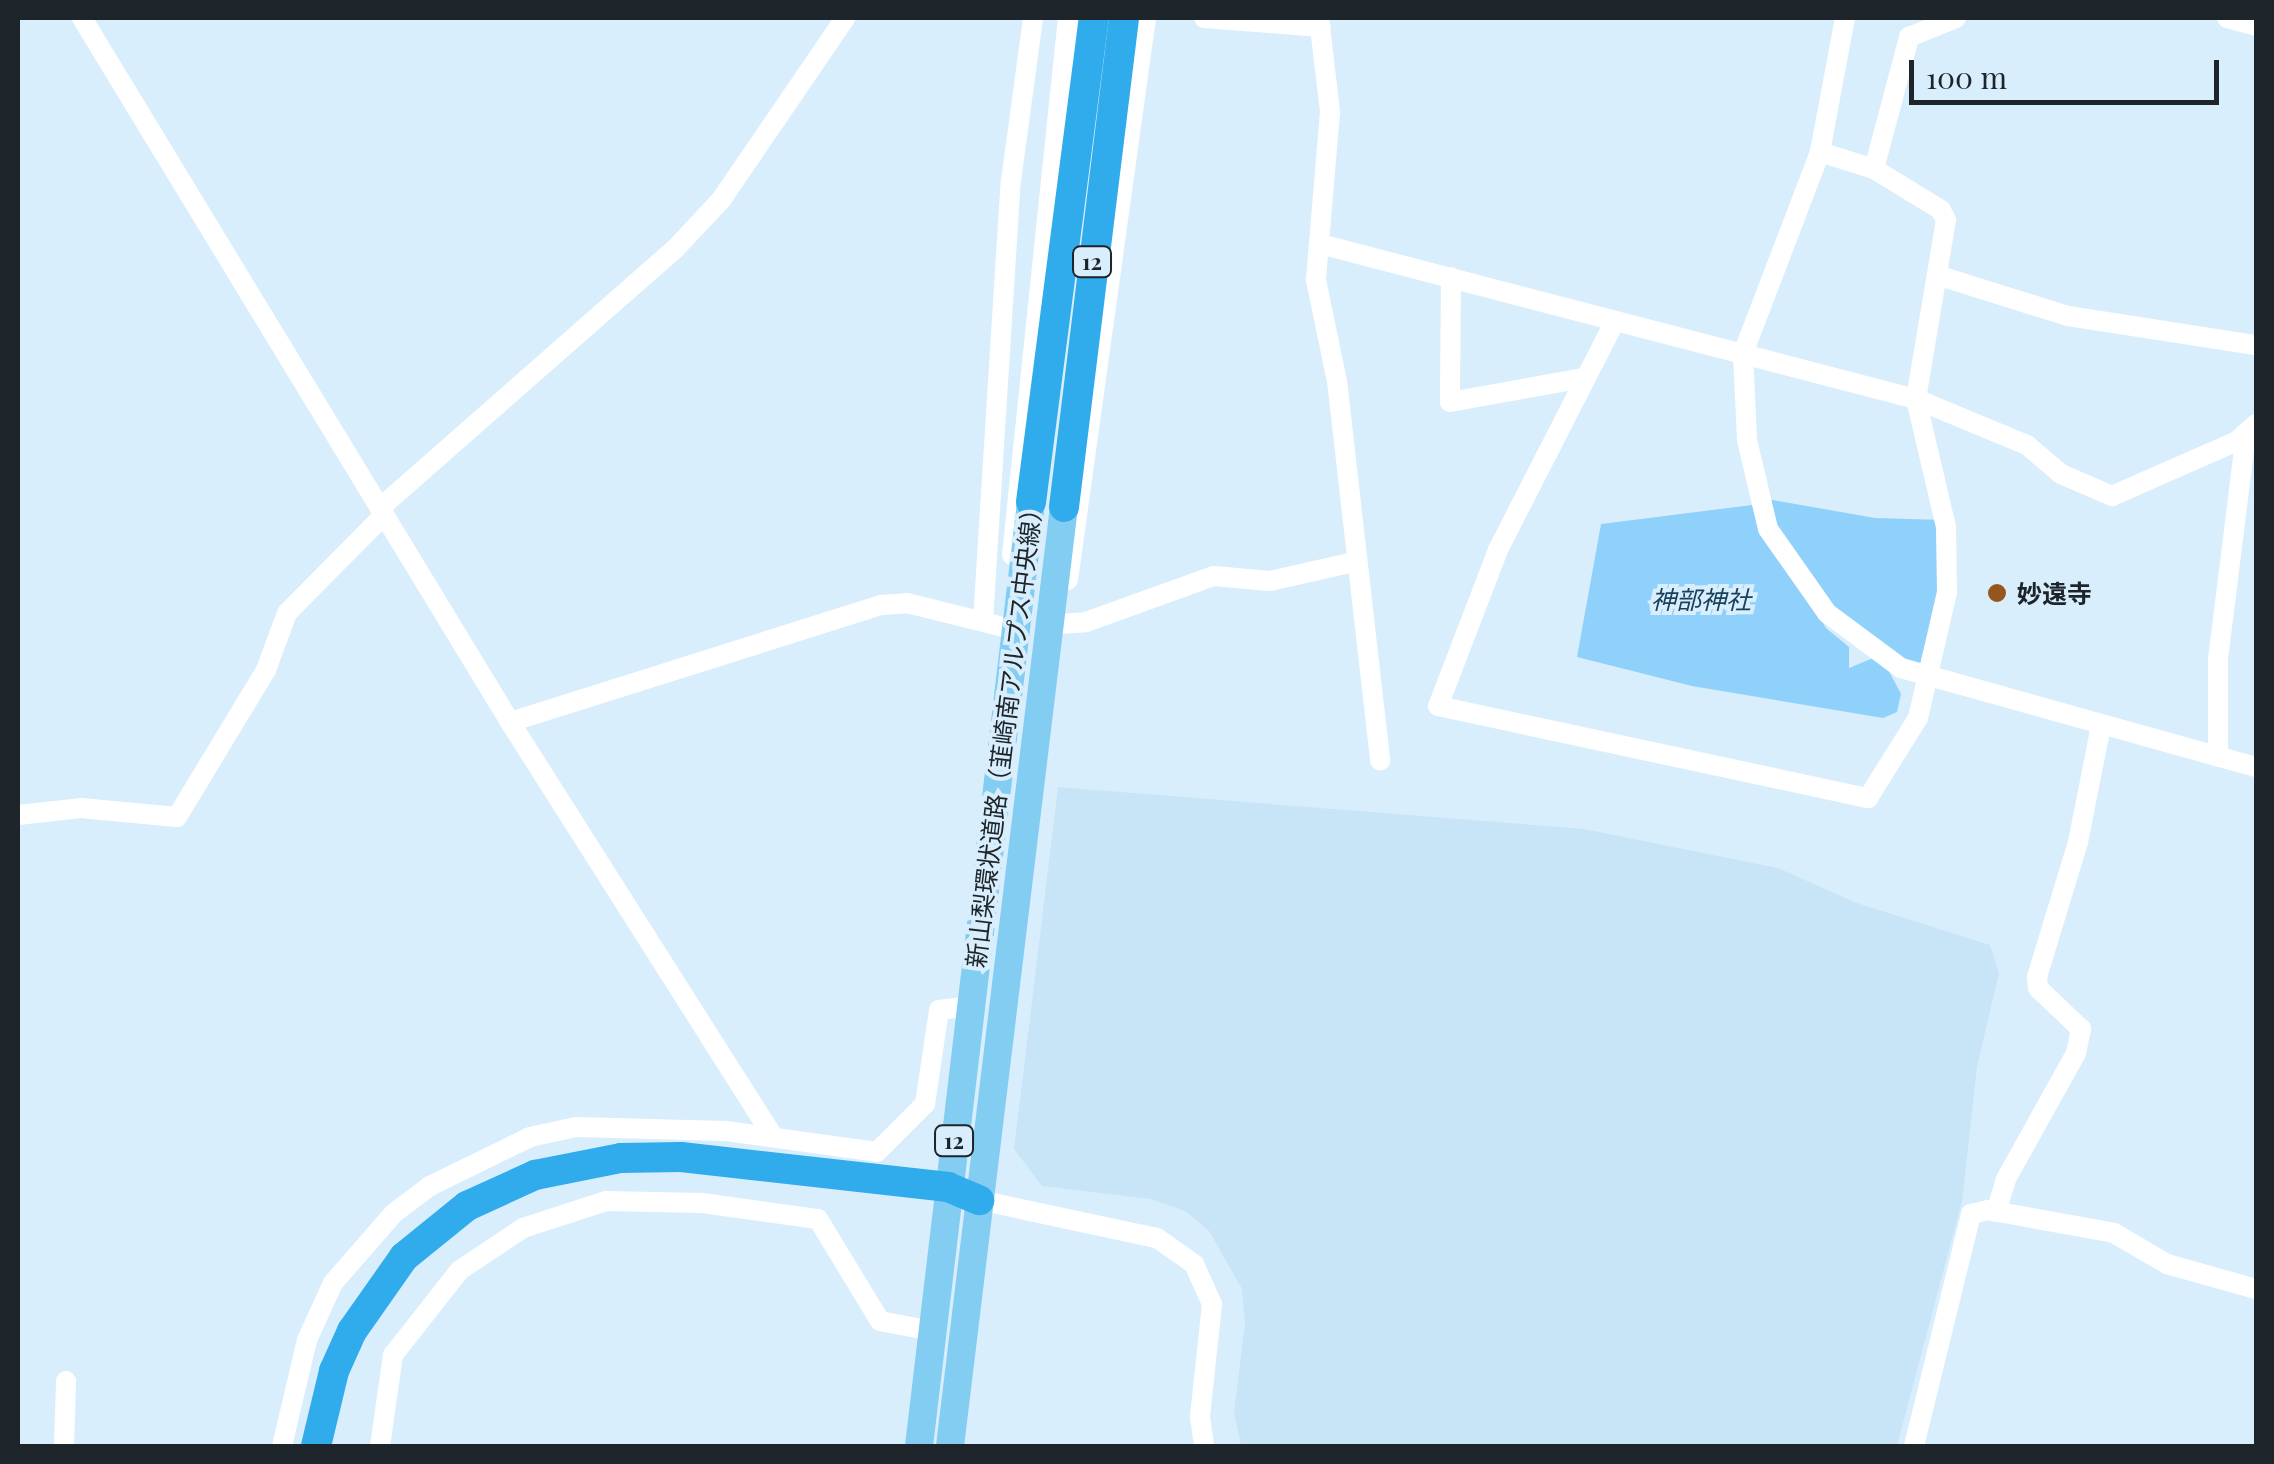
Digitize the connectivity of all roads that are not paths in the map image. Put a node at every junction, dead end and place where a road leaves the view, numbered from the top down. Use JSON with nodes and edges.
{"nodes":[{"id":1,"x":82,"y":18,"type":"edge"},
{"id":2,"x":845,"y":18,"type":"edge"},
{"id":3,"x":1033,"y":18,"type":"edge"},
{"id":4,"x":1068,"y":18,"type":"edge"},
{"id":5,"x":1094,"y":18,"type":"edge"},
{"id":6,"x":1124,"y":18,"type":"edge"},
{"id":7,"x":1146,"y":18,"type":"edge"},
{"id":8,"x":1204,"y":18,"type":"edge"},
{"id":9,"x":1845,"y":18,"type":"edge"},
{"id":10,"x":1956,"y":18,"type":"edge"},
{"id":11,"x":2226,"y":18,"type":"edge"},
{"id":12,"x":1320,"y":22,"type":"edge"},
{"id":13,"x":2256,"y":26,"type":"edge"},
{"id":14,"x":1820,"y":152,"type":"junction"},
{"id":15,"x":1874,"y":169,"type":"junction"},
{"id":16,"x":1320,"y":244,"type":"junction"},
{"id":17,"x":1940,"y":276,"type":"junction"},
{"id":18,"x":1452,"y":277,"type":"junction"},
{"id":19,"x":1613,"y":325,"type":"junction"},
{"id":20,"x":2256,"y":345,"type":"edge"},
{"id":21,"x":1743,"y":354,"type":"junction"},
{"id":22,"x":1583,"y":378,"type":"junction"},
{"id":23,"x":1916,"y":399,"type":"junction"},
{"id":24,"x":2251,"y":428,"type":"edge"},
{"id":25,"x":1031,"y":502,"type":"joint"},
{"id":26,"x":1064,"y":507,"type":"joint"},
{"id":27,"x":382,"y":512,"type":"junction"},
{"id":28,"x":1354,"y":562,"type":"junction"},
{"id":29,"x":983,"y":621,"type":"junction"},
{"id":30,"x":1060,"y":624,"type":"junction"},
{"id":31,"x":1007,"y":628,"type":"junction"},
{"id":32,"x":1931,"y":681,"type":"junction"},
{"id":33,"x":510,"y":722,"type":"junction"},
{"id":34,"x":2102,"y":726,"type":"junction"},
{"id":35,"x":2218,"y":757,"type":"junction"},
{"id":36,"x":1380,"y":761,"type":"dead end"},
{"id":37,"x":2256,"y":767,"type":"edge"},
{"id":38,"x":18,"y":815,"type":"edge"},
{"id":39,"x":991,"y":836,"type":"junction"},
{"id":40,"x":1014,"y":916,"type":"junction"},
{"id":41,"x":971,"y":1006,"type":"junction"},
{"id":42,"x":773,"y":1136,"type":"junction"},
{"id":43,"x":947,"y":1197,"type":"junction"},
{"id":44,"x":979,"y":1200,"type":"junction"},
{"id":45,"x":1996,"y":1212,"type":"junction"},
{"id":46,"x":2256,"y":1289,"type":"edge"},
{"id":47,"x":932,"y":1331,"type":"junction"},
{"id":48,"x":66,"y":1381,"type":"dead end"},
{"id":49,"x":64,"y":1446,"type":"edge"},
{"id":50,"x":282,"y":1446,"type":"edge"},
{"id":51,"x":316,"y":1446,"type":"edge"},
{"id":52,"x":336,"y":1446,"type":"edge"},
{"id":53,"x":380,"y":1446,"type":"edge"},
{"id":54,"x":918,"y":1446,"type":"edge"},
{"id":55,"x":950,"y":1446,"type":"edge"},
{"id":56,"x":1204,"y":1446,"type":"edge"},
{"id":57,"x":1914,"y":1446,"type":"edge"}],
"edges":[{"from":1,"to":27,"type":"street"},
{"from":2,"to":27,"type":"street"},
{"from":3,"to":29,"type":"street"},
{"from":4,"to":31,"type":"street"},
{"from":5,"to":25,"type":"highway","name":"新山梨環状道路（韮崎南アルプス中央線）","number":"12"},
{"from":6,"to":26,"type":"highway","name":"新山梨環状道路（韮崎南アルプス中央線）","number":"12"},
{"from":7,"to":30,"type":"street"},
{"from":8,"to":12,"type":"street"},
{"from":9,"to":14,"type":"street"},
{"from":10,"to":15,"type":"street"},
{"from":11,"to":13,"type":"street"},
{"from":12,"to":16,"type":"street"},
{"from":14,"to":15,"type":"street"},
{"from":14,"to":21,"type":"street"},
{"from":15,"to":17,"type":"street"},
{"from":16,"to":18,"type":"street"},
{"from":16,"to":28,"type":"street"},
{"from":17,"to":20,"type":"street"},
{"from":17,"to":23,"type":"street"},
{"from":18,"to":19,"type":"street"},
{"from":18,"to":22,"type":"street"},
{"from":19,"to":21,"type":"street"},
{"from":19,"to":22,"type":"street"},
{"from":21,"to":23,"type":"street"},
{"from":21,"to":32,"type":"street"},
{"from":22,"to":32,"type":"street"},
{"from":23,"to":24,"type":"street"},
{"from":23,"to":32,"type":"street"},
{"from":24,"to":35,"type":"street"},
{"from":25,"to":39,"type":"main road","name":"新山梨環状道路（韮崎南アルプス中央線）","number":"12"},
{"from":26,"to":40,"type":"main road","name":"新山梨環状道路（韮崎南アルプス中央線）","number":"12"},
{"from":27,"to":33,"type":"street"},
{"from":27,"to":38,"type":"street"},
{"from":28,"to":30,"type":"street"},
{"from":28,"to":36,"type":"street"},
{"from":29,"to":31,"type":"street"},
{"from":29,"to":33,"type":"street"},
{"from":30,"to":40,"type":"street"},
{"from":31,"to":39,"type":"street"},
{"from":32,"to":34,"type":"street"},
{"from":33,"to":42,"type":"street"},
{"from":34,"to":35,"type":"street"},
{"from":34,"to":45,"type":"street"},
{"from":35,"to":37,"type":"street"},
{"from":39,"to":41,"type":"main road","name":"新山梨環状道路（韮崎南アルプス中央線）","number":"12"},
{"from":40,"to":44,"type":"main road","name":"新山梨環状道路（韮崎南アルプス中央線）","number":"12"},
{"from":41,"to":42,"type":"street"},
{"from":41,"to":43,"type":"main road","name":"新山梨環状道路（韮崎南アルプス中央線）","number":"12"},
{"from":42,"to":50,"type":"street"},
{"from":43,"to":44,"type":"highway"},
{"from":43,"to":47,"type":"main road","name":"新山梨環状道路（韮崎南アルプス中央線）","number":"12"},
{"from":43,"to":51,"type":"highway"},
{"from":43,"to":52,"type":"highway"},
{"from":44,"to":55,"type":"main road","name":"新山梨環状道路（韮崎南アルプス中央線）","number":"12"},
{"from":44,"to":56,"type":"street"},
{"from":45,"to":46,"type":"street"},
{"from":45,"to":57,"type":"street"},
{"from":47,"to":53,"type":"street"},
{"from":47,"to":54,"type":"main road","name":"新山梨環状道路（韮崎南アルプス中央線）","number":"12"},
{"from":48,"to":49,"type":"street"}]}
